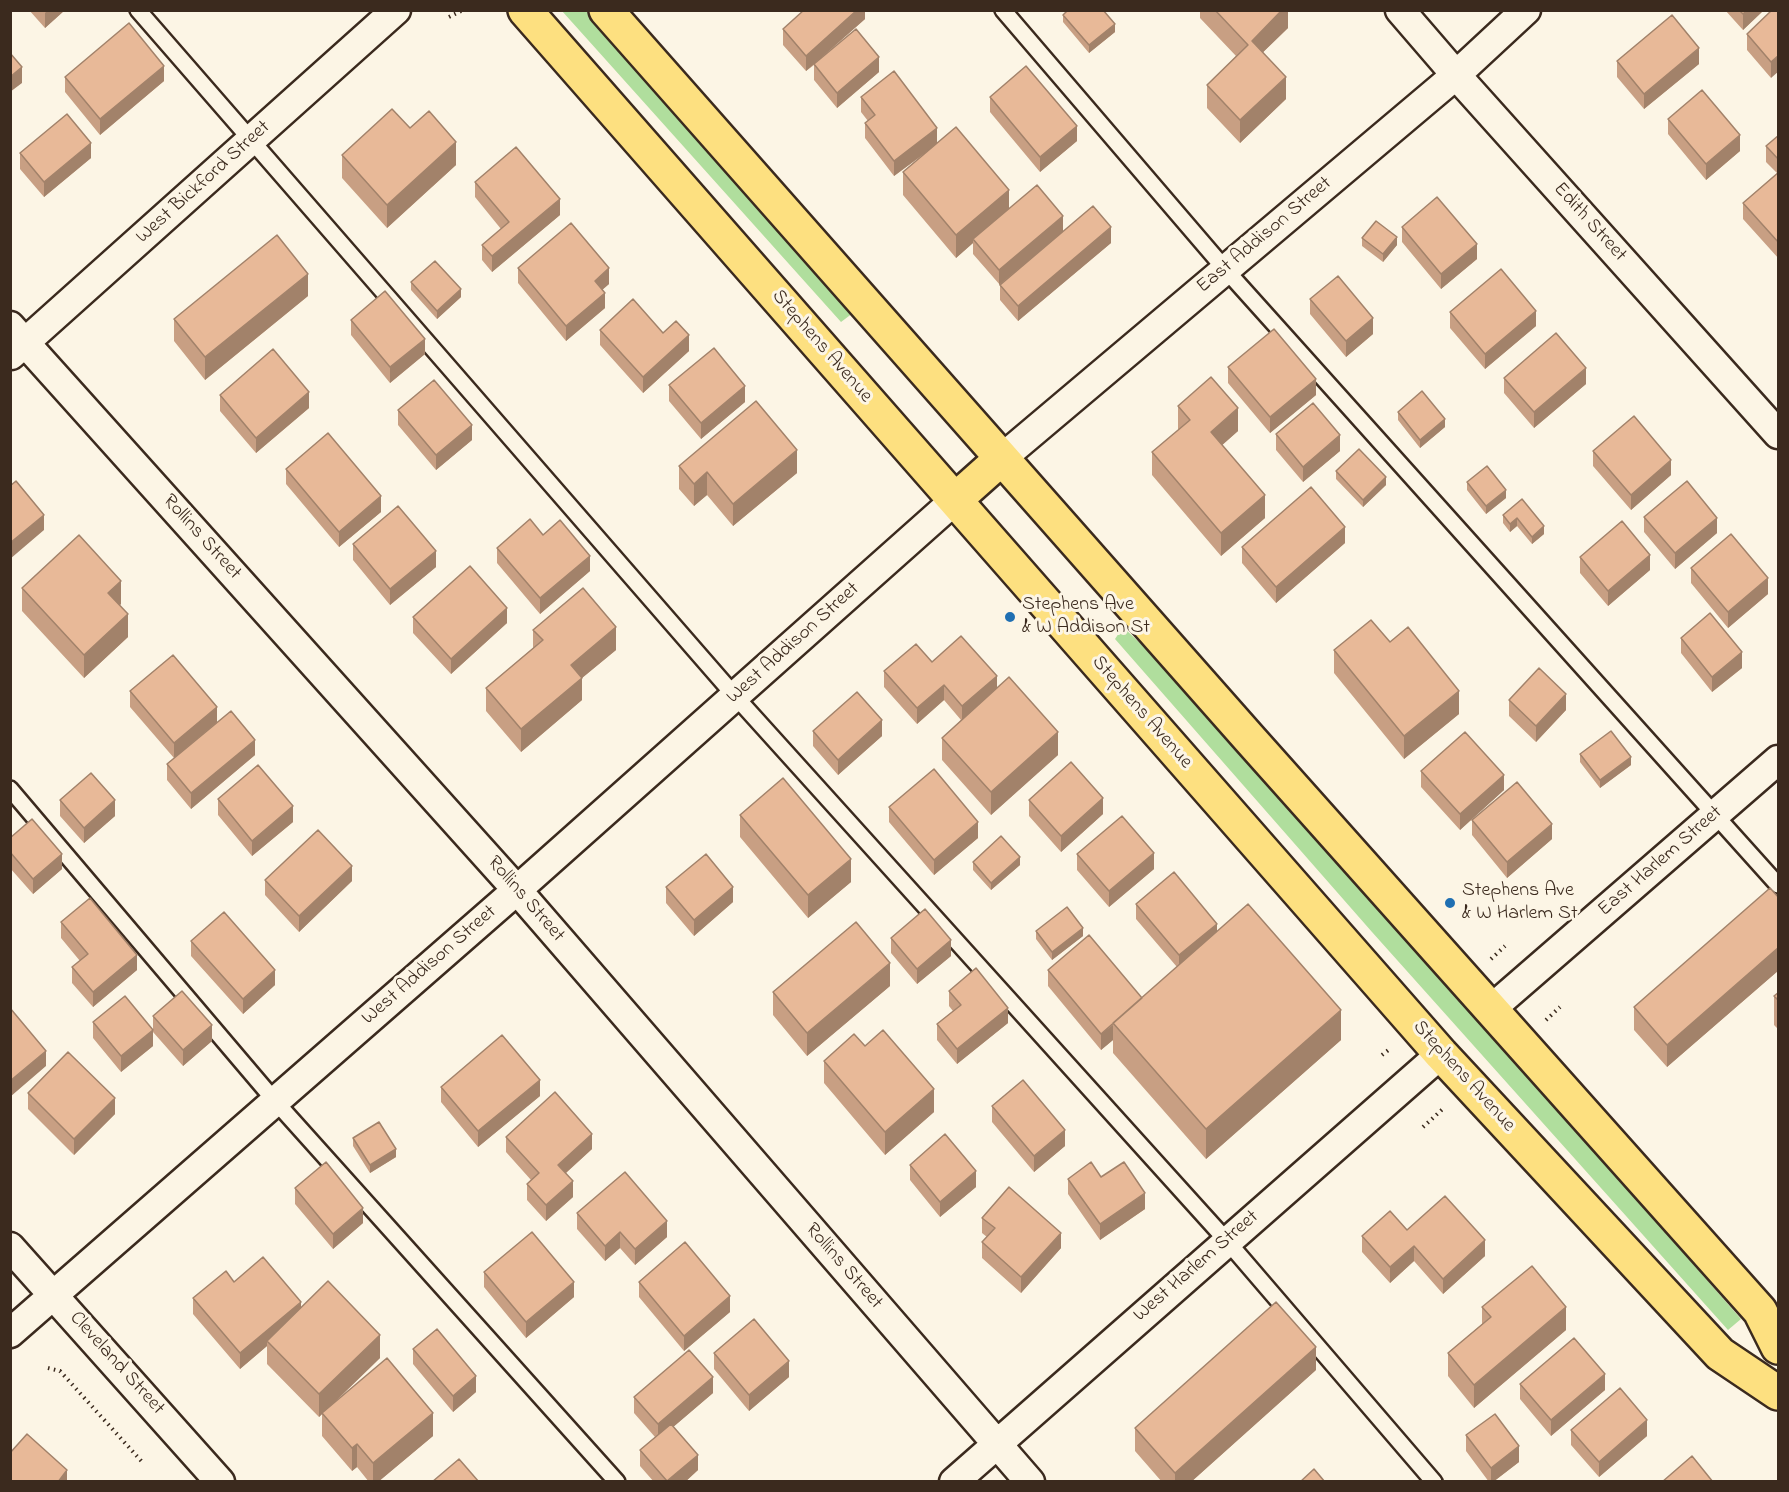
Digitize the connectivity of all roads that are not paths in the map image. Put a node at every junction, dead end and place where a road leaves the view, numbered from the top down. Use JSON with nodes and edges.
{"nodes":[{"id":1,"x":138,"y":10,"type":"edge"},
{"id":2,"x":396,"y":10,"type":"edge"},
{"id":3,"x":525,"y":10,"type":"edge"},
{"id":4,"x":606,"y":10,"type":"edge"},
{"id":5,"x":1003,"y":10,"type":"edge"},
{"id":6,"x":1400,"y":10,"type":"edge"},
{"id":7,"x":1526,"y":10,"type":"edge"},
{"id":8,"x":1456,"y":75,"type":"junction"},
{"id":9,"x":252,"y":140,"type":"junction"},
{"id":10,"x":1225,"y":269,"type":"junction"},
{"id":11,"x":15,"y":342,"type":"edge"},
{"id":12,"x":1779,"y":434,"type":"edge"},
{"id":13,"x":1001,"y":459,"type":"junction"},
{"id":14,"x":955,"y":500,"type":"junction"},
{"id":15,"x":735,"y":696,"type":"junction"},
{"id":16,"x":1779,"y":760,"type":"edge"},
{"id":17,"x":10,"y":789,"type":"edge"},
{"id":18,"x":1716,"y":815,"type":"junction"},
{"id":19,"x":1779,"y":885,"type":"edge"},
{"id":20,"x":517,"y":890,"type":"junction"},
{"id":21,"x":1490,"y":1010,"type":"junction"},
{"id":22,"x":1441,"y":1054,"type":"junction"},
{"id":23,"x":275,"y":1101,"type":"junction"},
{"id":24,"x":1227,"y":1241,"type":"junction"},
{"id":25,"x":10,"y":1247,"type":"edge"},
{"id":26,"x":54,"y":1295,"type":"junction"},
{"id":27,"x":10,"y":1333,"type":"edge"},
{"id":28,"x":1779,"y":1347,"type":"edge"},
{"id":29,"x":1779,"y":1393,"type":"edge"},
{"id":30,"x":996,"y":1443,"type":"junction"},
{"id":31,"x":220,"y":1482,"type":"edge"},
{"id":32,"x":617,"y":1482,"type":"edge"},
{"id":33,"x":954,"y":1482,"type":"edge"},
{"id":34,"x":1030,"y":1482,"type":"edge"},
{"id":35,"x":1434,"y":1482,"type":"edge"}],
"edges":[{"from":1,"to":9,"type":"lane"},
{"from":2,"to":9,"type":"street","name":"West Bickford Street"},
{"from":3,"to":14,"type":"main road","name":"Stephens Avenue"},
{"from":4,"to":13,"type":"main road"},
{"from":5,"to":10,"type":"lane"},
{"from":6,"to":8,"type":"street","name":"Edith Street"},
{"from":7,"to":8,"type":"street","name":"East Addison Street"},
{"from":8,"to":10,"type":"street","name":"East Addison Street"},
{"from":8,"to":12,"type":"street","name":"Edith Street"},
{"from":9,"to":11,"type":"street","name":"West Bickford Street"},
{"from":9,"to":15,"type":"lane"},
{"from":10,"to":13,"type":"street","name":"East Addison Street"},
{"from":10,"to":18,"type":"lane"},
{"from":11,"to":20,"type":"street","name":"Rollins Street"},
{"from":13,"to":14,"type":"main road"},
{"from":13,"to":21,"type":"main road"},
{"from":14,"to":15,"type":"street","name":"West Addison Street"},
{"from":14,"to":22,"type":"main road","name":"Stephens Avenue"},
{"from":15,"to":20,"type":"street","name":"West Addison Street"},
{"from":15,"to":24,"type":"lane"},
{"from":16,"to":18,"type":"street","name":"East Harlem Street"},
{"from":17,"to":23,"type":"lane"},
{"from":18,"to":19,"type":"lane"},
{"from":18,"to":21,"type":"street","name":"East Harlem Street"},
{"from":20,"to":23,"type":"street","name":"West Addison Street"},
{"from":20,"to":30,"type":"street","name":"Rollins Street"},
{"from":21,"to":28,"type":"main road"},
{"from":22,"to":24,"type":"street","name":"West Harlem Street"},
{"from":22,"to":29,"type":"main road","name":"Stephens Avenue"},
{"from":23,"to":26,"type":"street","name":"West Addison Street"},
{"from":23,"to":32,"type":"lane"},
{"from":24,"to":30,"type":"street","name":"West Harlem Street"},
{"from":24,"to":35,"type":"lane"},
{"from":25,"to":26,"type":"street","name":"Cleveland Street"},
{"from":26,"to":27,"type":"street","name":"West Addison Street"},
{"from":26,"to":31,"type":"street","name":"Cleveland Street"},
{"from":30,"to":33,"type":"street","name":"West Harlem Street"},
{"from":30,"to":34,"type":"street","name":"Rollins Street"}]}
